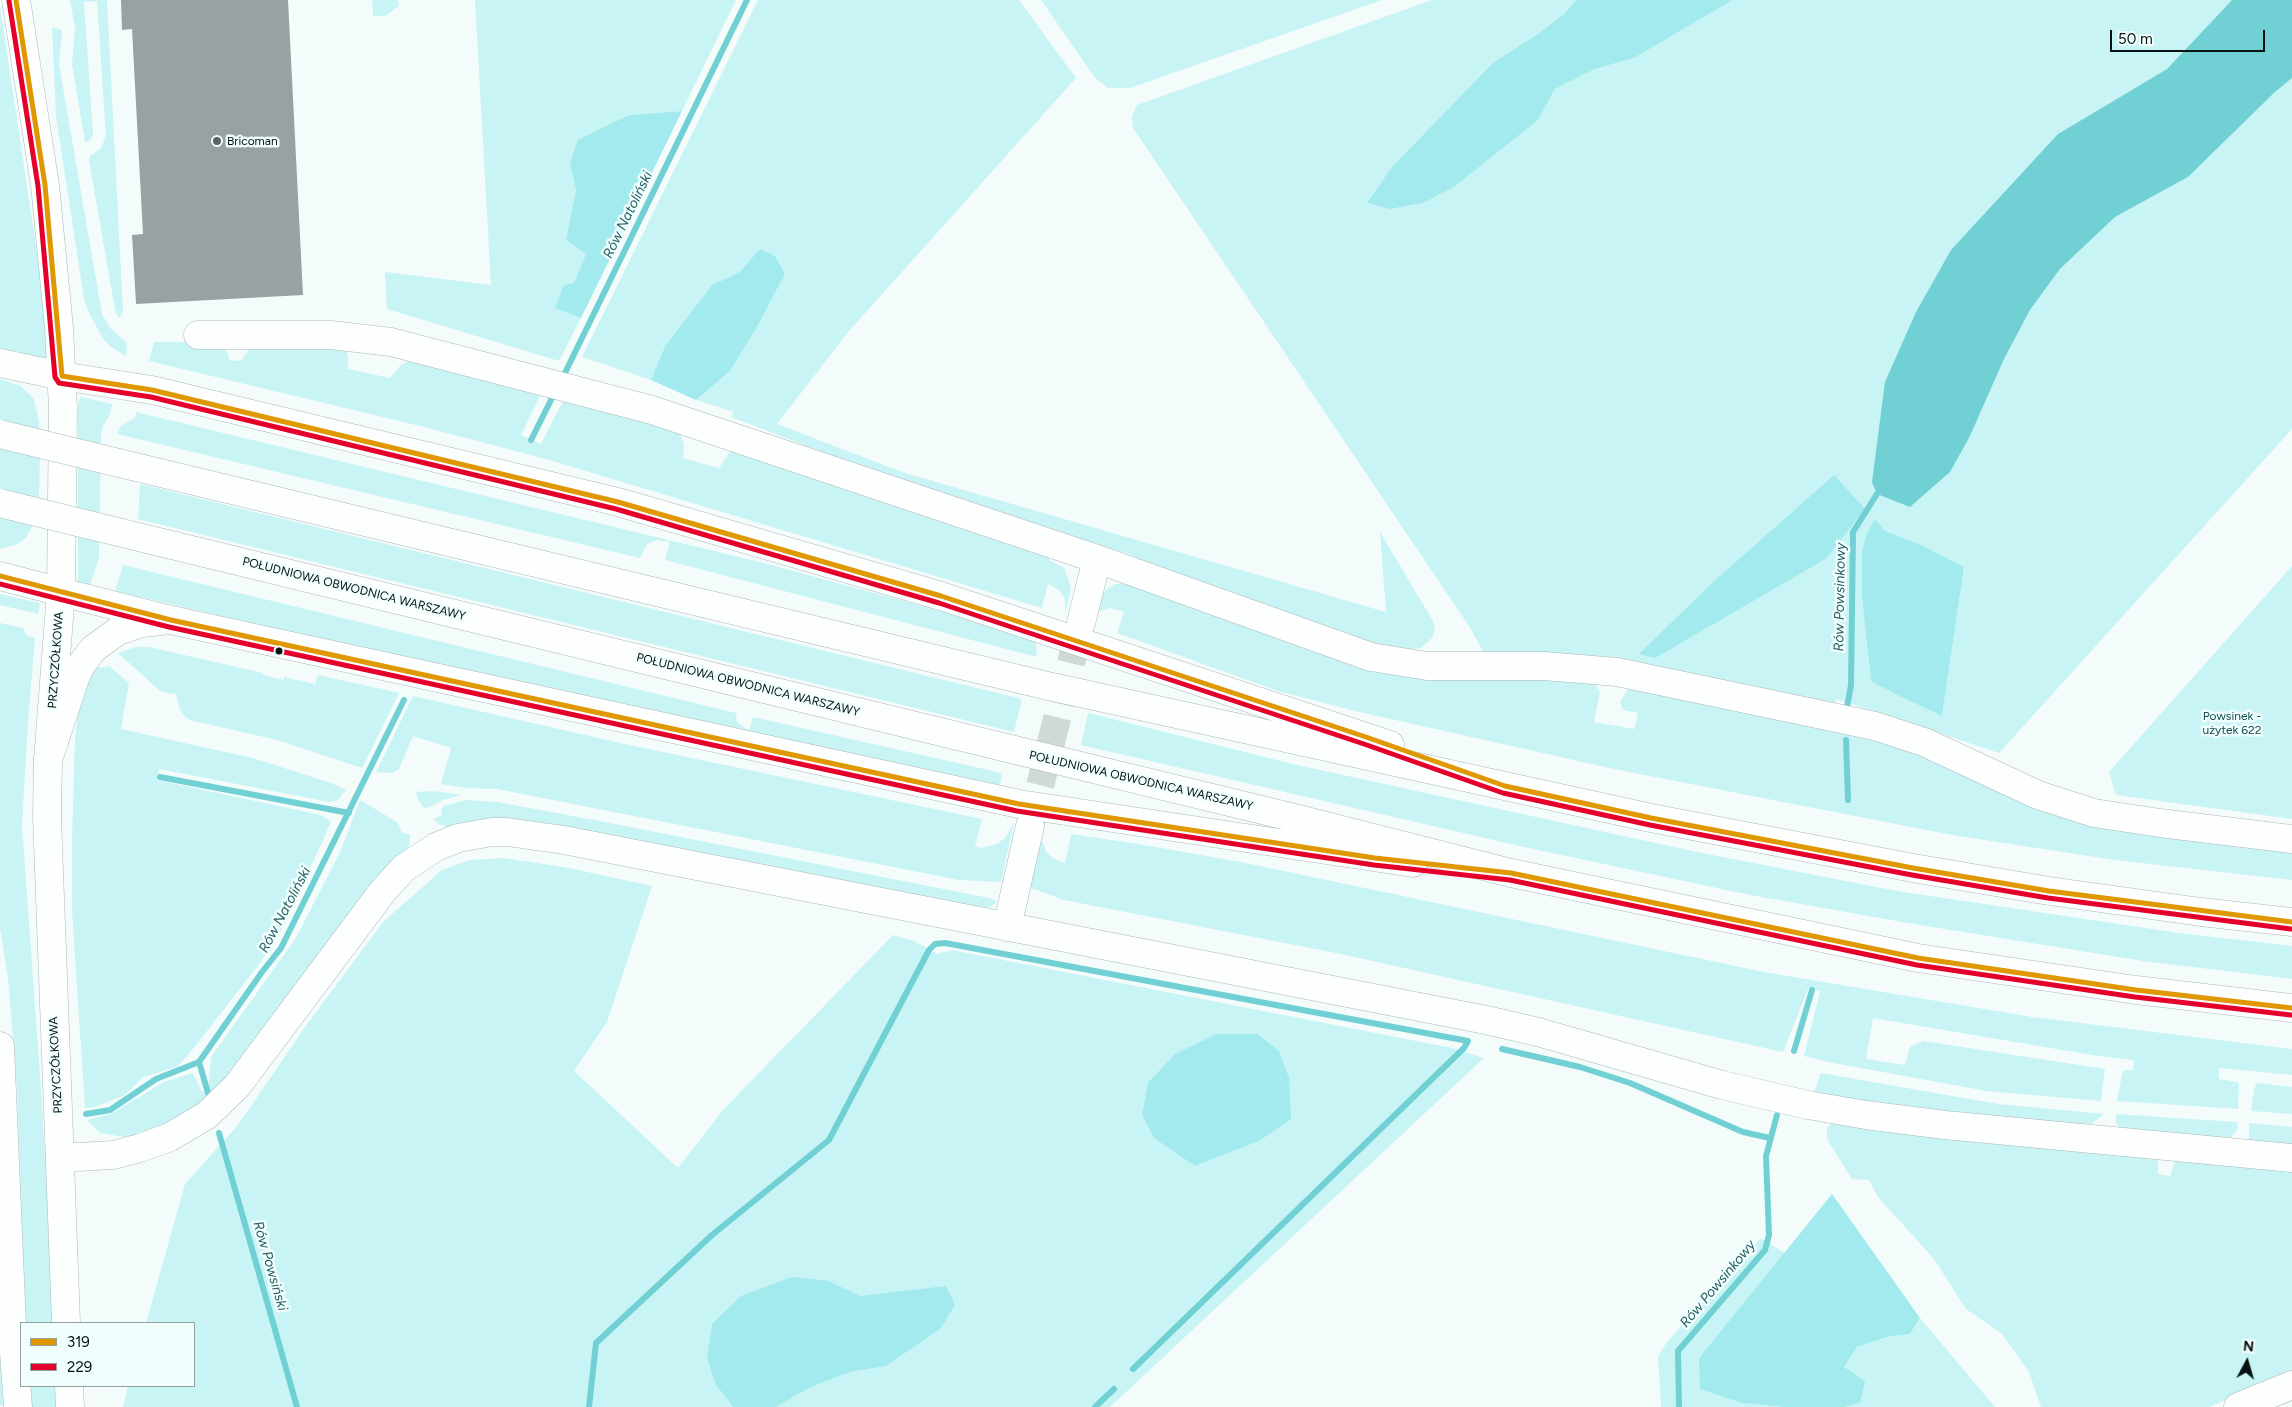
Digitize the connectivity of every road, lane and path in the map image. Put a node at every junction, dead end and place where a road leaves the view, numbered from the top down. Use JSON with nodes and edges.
{"nodes":[{"id":1,"x":16,"y":0,"type":"edge"},
{"id":2,"x":198,"y":334,"type":"dead end"},
{"id":3,"x":0,"y":363,"type":"edge"},
{"id":4,"x":62,"y":376,"type":"junction"},
{"id":5,"x":0,"y":434,"type":"edge"},
{"id":6,"x":0,"y":503,"type":"edge"},
{"id":7,"x":1097,"y":559,"type":"junction"},
{"id":8,"x":0,"y":576,"type":"edge"},
{"id":9,"x":62,"y":592,"type":"junction"},
{"id":10,"x":171,"y":620,"type":"junction"},
{"id":11,"x":1081,"y":623,"type":"tunnel mouth"},
{"id":12,"x":48,"y":760,"type":"junction"},
{"id":13,"x":1505,"y":786,"type":"junction"},
{"id":14,"x":1030,"y":826,"type":"tunnel mouth"},
{"id":15,"x":2292,"y":839,"type":"edge"},
{"id":16,"x":1511,"y":874,"type":"junction"},
{"id":17,"x":2292,"y":922,"type":"edge"},
{"id":18,"x":1007,"y":927,"type":"junction"},
{"id":19,"x":2292,"y":1008,"type":"edge"},
{"id":20,"x":0,"y":1046,"type":"edge"},
{"id":21,"x":60,"y":1158,"type":"junction"},
{"id":22,"x":2292,"y":1158,"type":"edge"},
{"id":23,"x":66,"y":1322,"type":"edge"},
{"id":24,"x":2292,"y":1385,"type":"edge"},
{"id":25,"x":69,"y":1387,"type":"edge"},
{"id":26,"x":18,"y":1407,"type":"edge"},
{"id":27,"x":70,"y":1407,"type":"edge"},
{"id":28,"x":2238,"y":1407,"type":"edge"}],
"edges":[{"from":1,"to":4,"type":"main road","name":"PRZYCZÓŁKOWA"},
{"from":2,"to":7,"type":"main road"},
{"from":3,"to":4,"type":"main road"},
{"from":4,"to":9,"type":"main road","name":"PRZYCZÓŁKOWA"},
{"from":4,"to":13,"type":"main road"},
{"from":5,"to":13,"type":"main road","bridge":true},
{"from":6,"to":16,"type":"main road","name":"POŁUDNIOWA OBWODNICA WARSZAWY","bridge":true},
{"from":7,"to":11,"type":"main road"},
{"from":7,"to":15,"type":"main road"},
{"from":8,"to":9,"type":"main road"},
{"from":9,"to":10,"type":"main road"},
{"from":9,"to":12,"type":"main road","name":"PRZYCZÓŁKOWA"},
{"from":10,"to":12,"type":"main road"},
{"from":10,"to":16,"type":"main road"},
{"from":12,"to":21,"type":"main road","name":"PRZYCZÓŁKOWA"},
{"from":13,"to":17,"type":"main road"},
{"from":14,"to":18,"type":"main road"},
{"from":16,"to":19,"type":"main road","name":"POŁUDNIOWA OBWODNICA WARSZAWY"},
{"from":18,"to":21,"type":"main road"},
{"from":18,"to":22,"type":"main road"},
{"from":20,"to":26,"type":"main road"},
{"from":21,"to":23,"type":"main road","name":"PRZYCZÓŁKOWA"},
{"from":24,"to":28,"type":"main road"},
{"from":25,"to":27,"type":"main road"}]}
